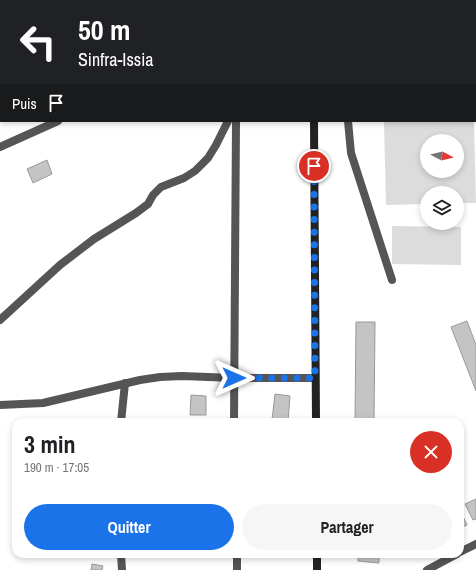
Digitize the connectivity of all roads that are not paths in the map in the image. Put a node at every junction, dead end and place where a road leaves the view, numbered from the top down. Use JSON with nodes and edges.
{"nodes":[{"id":1,"x":56,"y":122,"type":"edge"},
{"id":2,"x":228,"y":122,"type":"edge"},
{"id":3,"x":236,"y":122,"type":"edge"},
{"id":4,"x":314,"y":122,"type":"edge"},
{"id":5,"x":348,"y":122,"type":"edge"},
{"id":6,"x":0,"y":147,"type":"edge"},
{"id":7,"x":392,"y":280,"type":"dead end"},
{"id":8,"x":0,"y":320,"type":"edge"},
{"id":9,"x":234,"y":378,"type":"junction"},
{"id":10,"x":315,"y":378,"type":"junction"},
{"id":11,"x":125,"y":383,"type":"junction"},
{"id":12,"x":0,"y":406,"type":"edge"},
{"id":13,"x":121,"y":418,"type":"edge"},
{"id":14,"x":234,"y":418,"type":"edge"},
{"id":15,"x":316,"y":418,"type":"edge"},
{"id":16,"x":476,"y":544,"type":"edge"},
{"id":17,"x":464,"y":550,"type":"edge"},
{"id":18,"x":121,"y":558,"type":"edge"},
{"id":19,"x":237,"y":558,"type":"edge"},
{"id":20,"x":317,"y":558,"type":"edge"},
{"id":21,"x":450,"y":558,"type":"edge"},
{"id":22,"x":122,"y":570,"type":"edge"},
{"id":23,"x":237,"y":570,"type":"edge"},
{"id":24,"x":318,"y":570,"type":"edge"},
{"id":25,"x":427,"y":570,"type":"edge"}],
"edges":[{"from":1,"to":6,"type":"street"},
{"from":2,"to":8,"type":"street"},
{"from":3,"to":9,"type":"street"},
{"from":4,"to":10,"type":"main road"},
{"from":5,"to":7,"type":"street"},
{"from":9,"to":10,"type":"street"},
{"from":9,"to":11,"type":"street"},
{"from":9,"to":14,"type":"street"},
{"from":10,"to":15,"type":"main road"},
{"from":11,"to":12,"type":"street"},
{"from":11,"to":13,"type":"street"},
{"from":16,"to":17,"type":"street"},
{"from":18,"to":22,"type":"street"},
{"from":19,"to":23,"type":"street"},
{"from":20,"to":24,"type":"main road"},
{"from":21,"to":25,"type":"street"}]}
